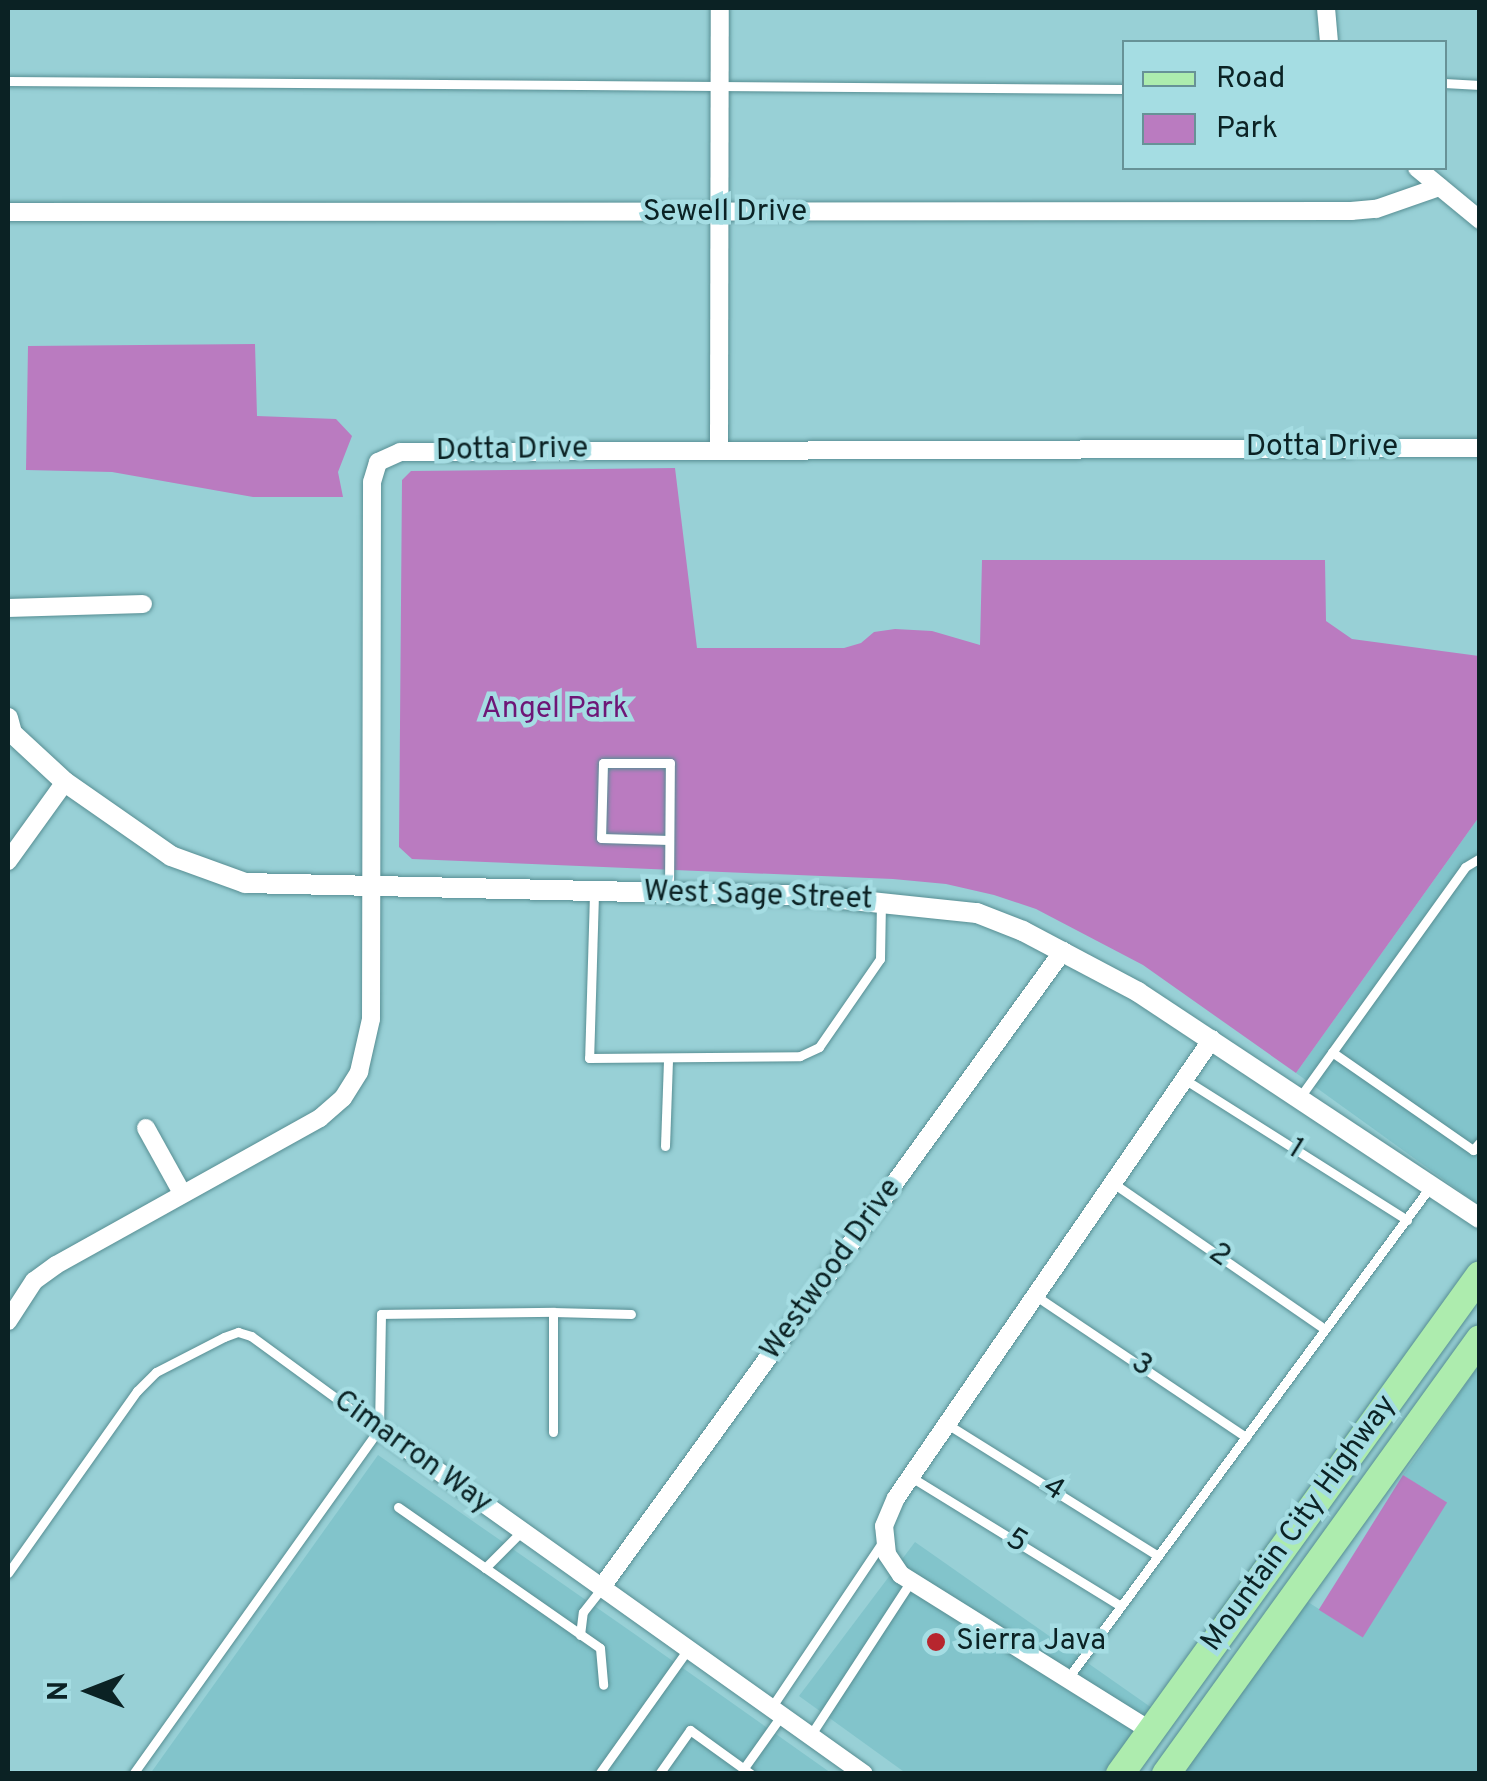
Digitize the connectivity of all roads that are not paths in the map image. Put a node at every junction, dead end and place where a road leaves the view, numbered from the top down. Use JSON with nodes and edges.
{"nodes":[{"id":1,"x":720,"y":8,"type":"edge"},
{"id":2,"x":1326,"y":8,"type":"edge"},
{"id":3,"x":1329,"y":40,"type":"edge"},
{"id":4,"x":8,"y":81,"type":"edge"},
{"id":5,"x":1447,"y":83,"type":"edge"},
{"id":6,"x":1480,"y":84,"type":"edge"},
{"id":7,"x":721,"y":88,"type":"junction"},
{"id":8,"x":1122,"y":89,"type":"edge"},
{"id":9,"x":1419,"y":170,"type":"edge"},
{"id":10,"x":1439,"y":186,"type":"junction"},
{"id":11,"x":8,"y":212,"type":"edge"},
{"id":12,"x":722,"y":214,"type":"junction"},
{"id":13,"x":1480,"y":220,"type":"edge"},
{"id":14,"x":1480,"y":448,"type":"edge"},
{"id":15,"x":720,"y":449,"type":"junction"},
{"id":16,"x":144,"y":604,"type":"dead end"},
{"id":17,"x":8,"y":608,"type":"edge"},
{"id":18,"x":8,"y":718,"type":"edge"},
{"id":19,"x":65,"y":782,"type":"junction"},
{"id":20,"x":670,"y":840,"type":"junction"},
{"id":21,"x":1480,"y":858,"type":"edge"},
{"id":22,"x":8,"y":860,"type":"edge"},
{"id":23,"x":372,"y":888,"type":"junction"},
{"id":24,"x":594,"y":892,"type":"junction"},
{"id":25,"x":669,"y":894,"type":"junction"},
{"id":26,"x":881,"y":900,"type":"junction"},
{"id":27,"x":1063,"y":952,"type":"junction"},
{"id":28,"x":1212,"y":1039,"type":"junction"},
{"id":29,"x":1332,"y":1052,"type":"junction"},
{"id":30,"x":668,"y":1060,"type":"junction"},
{"id":31,"x":1184,"y":1079,"type":"junction"},
{"id":32,"x":1300,"y":1097,"type":"junction"},
{"id":33,"x":146,"y":1128,"type":"dead end"},
{"id":34,"x":1480,"y":1142,"type":"edge"},
{"id":35,"x":665,"y":1146,"type":"dead end"},
{"id":36,"x":1113,"y":1183,"type":"junction"},
{"id":37,"x":1432,"y":1185,"type":"junction"},
{"id":38,"x":182,"y":1193,"type":"junction"},
{"id":39,"x":1480,"y":1218,"type":"edge"},
{"id":40,"x":1407,"y":1220,"type":"junction"},
{"id":41,"x":1480,"y":1275,"type":"edge"},
{"id":42,"x":1036,"y":1296,"type":"junction"},
{"id":43,"x":553,"y":1312,"type":"junction"},
{"id":44,"x":632,"y":1314,"type":"dead end"},
{"id":45,"x":8,"y":1321,"type":"edge"},
{"id":46,"x":1326,"y":1330,"type":"junction"},
{"id":47,"x":1480,"y":1339,"type":"edge"},
{"id":48,"x":948,"y":1424,"type":"junction"},
{"id":49,"x":379,"y":1430,"type":"junction"},
{"id":50,"x":553,"y":1432,"type":"dead end"},
{"id":51,"x":1246,"y":1437,"type":"junction"},
{"id":52,"x":911,"y":1477,"type":"junction"},
{"id":53,"x":398,"y":1508,"type":"dead end"},
{"id":54,"x":522,"y":1532,"type":"junction"},
{"id":55,"x":884,"y":1540,"type":"junction"},
{"id":56,"x":1158,"y":1556,"type":"junction"},
{"id":57,"x":485,"y":1568,"type":"junction"},
{"id":58,"x":8,"y":1574,"type":"edge"},
{"id":59,"x":911,"y":1581,"type":"junction"},
{"id":60,"x":602,"y":1588,"type":"junction"},
{"id":61,"x":1122,"y":1606,"type":"junction"},
{"id":62,"x":580,"y":1635,"type":"junction"},
{"id":63,"x":688,"y":1650,"type":"junction"},
{"id":64,"x":1068,"y":1678,"type":"junction"},
{"id":65,"x":604,"y":1685,"type":"dead end"},
{"id":66,"x":776,"y":1712,"type":"junction"},
{"id":67,"x":1151,"y":1731,"type":"junction"},
{"id":68,"x":810,"y":1736,"type":"junction"},
{"id":69,"x":748,"y":1771,"type":"edge"},
{"id":70,"x":133,"y":1774,"type":"edge"},
{"id":71,"x":599,"y":1774,"type":"edge"},
{"id":72,"x":658,"y":1774,"type":"edge"},
{"id":73,"x":864,"y":1774,"type":"edge"},
{"id":74,"x":1120,"y":1774,"type":"edge"},
{"id":75,"x":1166,"y":1774,"type":"edge"}],
"edges":[{"from":1,"to":7,"type":"street"},
{"from":2,"to":3,"type":"street"},
{"from":4,"to":7,"type":"lane"},
{"from":5,"to":6,"type":"lane"},
{"from":7,"to":8,"type":"lane"},
{"from":7,"to":12,"type":"street"},
{"from":9,"to":10,"type":"street"},
{"from":10,"to":12,"type":"street","name":"Sewell Drive"},
{"from":10,"to":13,"type":"street"},
{"from":11,"to":12,"type":"street","name":"Sewell Drive"},
{"from":12,"to":15,"type":"street"},
{"from":14,"to":15,"type":"street","name":"Dotta Drive"},
{"from":15,"to":23,"type":"street","name":"Dotta Drive"},
{"from":16,"to":17,"type":"street"},
{"from":18,"to":19,"type":"street","name":"West Sage Street"},
{"from":19,"to":22,"type":"street"},
{"from":19,"to":23,"type":"street","name":"West Sage Street"},
{"from":20,"to":20,"type":"lane"},
{"from":20,"to":25,"type":"lane"},
{"from":21,"to":29,"type":"lane"},
{"from":23,"to":24,"type":"street","name":"West Sage Street"},
{"from":23,"to":38,"type":"street","name":"Dotta Drive"},
{"from":24,"to":25,"type":"street","name":"West Sage Street"},
{"from":24,"to":30,"type":"lane"},
{"from":25,"to":26,"type":"street","name":"West Sage Street"},
{"from":26,"to":27,"type":"street","name":"West Sage Street"},
{"from":26,"to":30,"type":"lane"},
{"from":27,"to":28,"type":"street","name":"West Sage Street"},
{"from":27,"to":60,"type":"street","name":"Westwood Drive"},
{"from":28,"to":31,"type":"street"},
{"from":28,"to":32,"type":"street","name":"West Sage Street"},
{"from":29,"to":32,"type":"lane"},
{"from":29,"to":34,"type":"lane"},
{"from":30,"to":35,"type":"lane"},
{"from":31,"to":36,"type":"street"},
{"from":31,"to":40,"type":"lane","name":"1"},
{"from":32,"to":37,"type":"street","name":"West Sage Street"},
{"from":33,"to":38,"type":"street"},
{"from":36,"to":42,"type":"street"},
{"from":36,"to":46,"type":"lane","name":"2"},
{"from":37,"to":39,"type":"street","name":"West Sage Street"},
{"from":37,"to":40,"type":"lane"},
{"from":38,"to":45,"type":"street","name":"Dotta Drive"},
{"from":40,"to":46,"type":"lane"},
{"from":41,"to":67,"type":"main road","name":"Mountain City Highway"},
{"from":42,"to":48,"type":"street"},
{"from":42,"to":51,"type":"lane","name":"3"},
{"from":43,"to":44,"type":"lane"},
{"from":43,"to":49,"type":"lane"},
{"from":43,"to":50,"type":"lane"},
{"from":46,"to":51,"type":"lane"},
{"from":47,"to":75,"type":"main road","name":"Mountain City Highway"},
{"from":48,"to":52,"type":"street"},
{"from":48,"to":56,"type":"lane","name":"4"},
{"from":49,"to":54,"type":"street","name":"Cimarron Way"},
{"from":49,"to":58,"type":"lane","name":"Cimarron Way"},
{"from":49,"to":70,"type":"lane"},
{"from":51,"to":56,"type":"lane"},
{"from":52,"to":55,"type":"street"},
{"from":52,"to":61,"type":"lane","name":"5"},
{"from":53,"to":57,"type":"lane"},
{"from":54,"to":57,"type":"lane"},
{"from":54,"to":60,"type":"street","name":"Cimarron Way"},
{"from":55,"to":59,"type":"street"},
{"from":55,"to":66,"type":"lane"},
{"from":56,"to":61,"type":"lane"},
{"from":57,"to":62,"type":"lane"},
{"from":59,"to":64,"type":"street"},
{"from":59,"to":68,"type":"lane"},
{"from":60,"to":62,"type":"lane"},
{"from":60,"to":63,"type":"street","name":"Cimarron Way"},
{"from":61,"to":64,"type":"lane"},
{"from":62,"to":65,"type":"lane"},
{"from":63,"to":66,"type":"street","name":"Cimarron Way"},
{"from":63,"to":71,"type":"lane"},
{"from":64,"to":67,"type":"street"},
{"from":66,"to":68,"type":"street","name":"Cimarron Way"},
{"from":66,"to":69,"type":"lane"},
{"from":67,"to":74,"type":"main road","name":"Mountain City Highway"},
{"from":68,"to":73,"type":"street","name":"Cimarron Way"},
{"from":69,"to":72,"type":"lane"}]}
